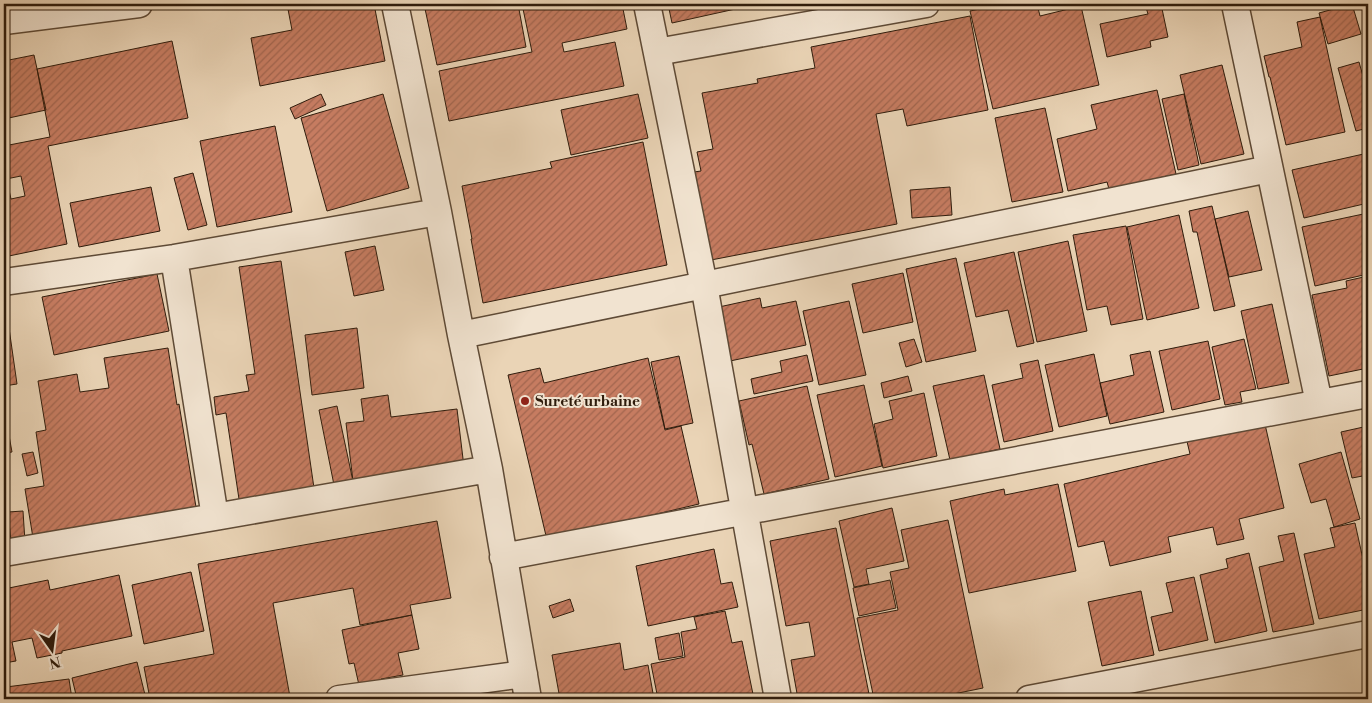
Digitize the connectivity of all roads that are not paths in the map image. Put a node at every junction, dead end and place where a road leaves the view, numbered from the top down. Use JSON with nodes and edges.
{"nodes":[{"id":1,"x":139,"y":4,"type":"edge"},
{"id":2,"x":395,"y":4,"type":"edge"},
{"id":3,"x":648,"y":4,"type":"edge"},
{"id":4,"x":926,"y":4,"type":"edge"},
{"id":5,"x":1235,"y":4,"type":"edge"},
{"id":6,"x":4,"y":21,"type":"edge"},
{"id":7,"x":657,"y":52,"type":"junction"},
{"id":8,"x":1269,"y":169,"type":"junction"},
{"id":9,"x":438,"y":212,"type":"junction"},
{"id":10,"x":174,"y":258,"type":"junction"},
{"id":11,"x":4,"y":282,"type":"edge"},
{"id":12,"x":704,"y":285,"type":"junction"},
{"id":13,"x":461,"y":335,"type":"junction"},
{"id":14,"x":1368,"y":394,"type":"edge"},
{"id":15,"x":1319,"y":403,"type":"junction"},
{"id":16,"x":489,"y":469,"type":"junction"},
{"id":17,"x":745,"y":512,"type":"junction"},
{"id":18,"x":215,"y":518,"type":"junction"},
{"id":19,"x":4,"y":553,"type":"edge"},
{"id":20,"x":503,"y":557,"type":"junction"},
{"id":21,"x":1368,"y":634,"type":"edge"},
{"id":22,"x":526,"y":687,"type":"edge"},
{"id":23,"x":339,"y":699,"type":"edge"},
{"id":24,"x":778,"y":699,"type":"edge"},
{"id":25,"x":1029,"y":699,"type":"edge"}],
"edges":[{"from":1,"to":6,"type":"street"},
{"from":2,"to":9,"type":"street"},
{"from":3,"to":7,"type":"street"},
{"from":4,"to":7,"type":"street"},
{"from":5,"to":8,"type":"street"},
{"from":7,"to":12,"type":"street"},
{"from":8,"to":12,"type":"street"},
{"from":8,"to":15,"type":"street"},
{"from":9,"to":10,"type":"street"},
{"from":9,"to":13,"type":"street"},
{"from":10,"to":11,"type":"street"},
{"from":10,"to":18,"type":"street"},
{"from":12,"to":13,"type":"street"},
{"from":12,"to":17,"type":"street"},
{"from":13,"to":16,"type":"street"},
{"from":14,"to":15,"type":"street"},
{"from":15,"to":17,"type":"street"},
{"from":16,"to":18,"type":"street"},
{"from":16,"to":20,"type":"street"},
{"from":17,"to":20,"type":"street"},
{"from":17,"to":24,"type":"street"},
{"from":18,"to":19,"type":"street"},
{"from":20,"to":22,"type":"street"},
{"from":21,"to":25,"type":"street"},
{"from":22,"to":23,"type":"street"}]}
